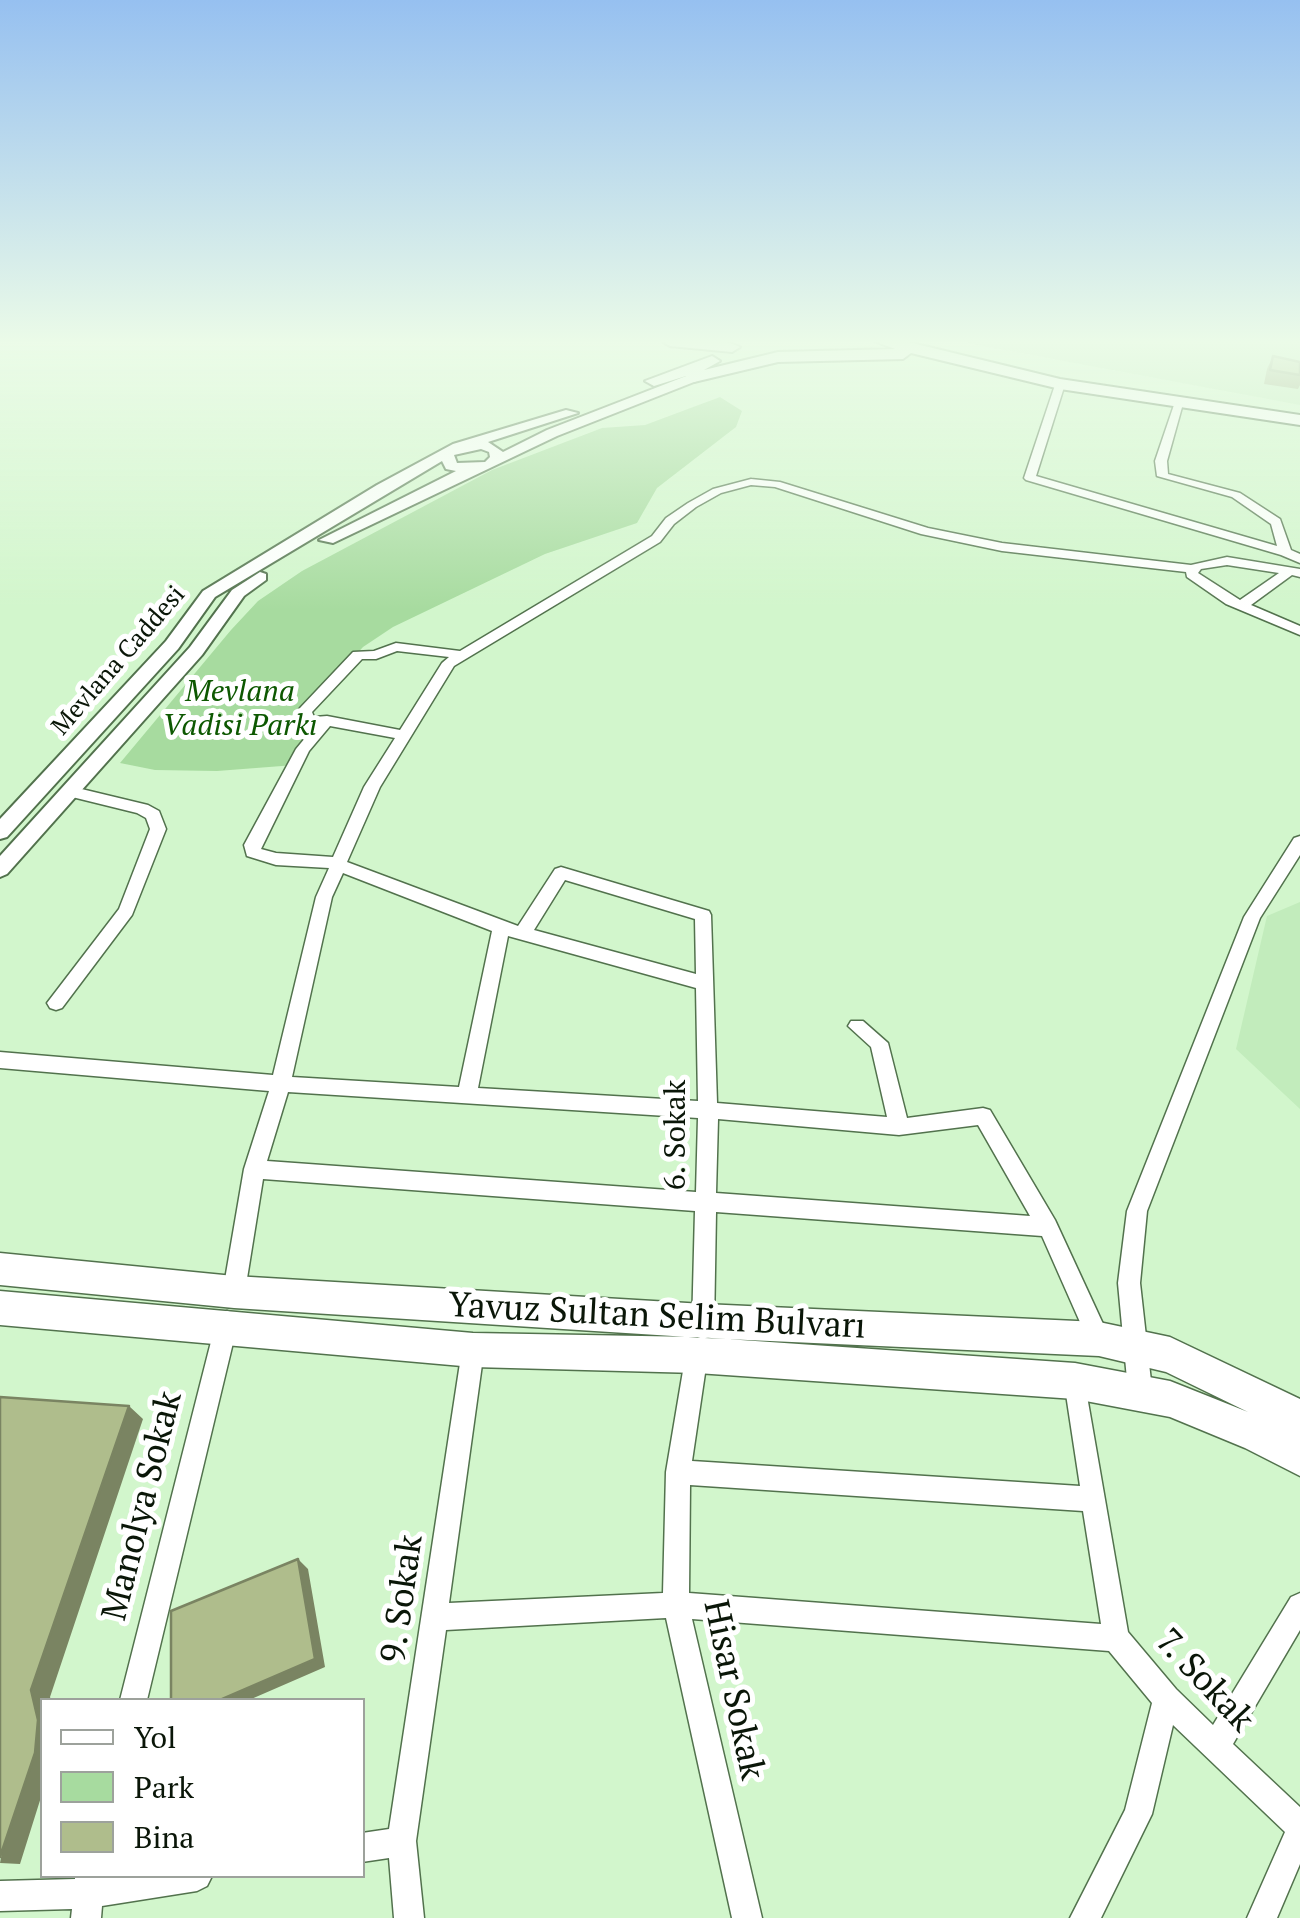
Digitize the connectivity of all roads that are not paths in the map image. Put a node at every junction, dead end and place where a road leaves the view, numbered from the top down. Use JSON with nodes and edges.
{"nodes":[{"id":1,"x":513,"y":431,"type":"edge"},
{"id":2,"x":558,"y":431,"type":"edge"},
{"id":3,"x":1045,"y":431,"type":"edge"},
{"id":4,"x":1171,"y":431,"type":"edge"},
{"id":5,"x":466,"y":445,"type":"junction"},
{"id":6,"x":447,"y":454,"type":"junction"},
{"id":7,"x":496,"y":461,"type":"junction"},
{"id":8,"x":474,"y":470,"type":"junction"},
{"id":9,"x":1285,"y":552,"type":"junction"},
{"id":10,"x":1300,"y":559,"type":"edge"},
{"id":11,"x":1192,"y":570,"type":"junction"},
{"id":12,"x":1295,"y":572,"type":"edge"},
{"id":13,"x":1241,"y":606,"type":"junction"},
{"id":14,"x":1300,"y":631,"type":"edge"},
{"id":15,"x":170,"y":648,"type":"junction"},
{"id":16,"x":196,"y":652,"type":"junction"},
{"id":17,"x":462,"y":655,"type":"junction"},
{"id":18,"x":327,"y":721,"type":"junction"},
{"id":19,"x":404,"y":735,"type":"junction"},
{"id":20,"x":69,"y":792,"type":"junction"},
{"id":21,"x":0,"y":832,"type":"edge"},
{"id":22,"x":1300,"y":842,"type":"edge"},
{"id":23,"x":337,"y":867,"type":"junction"},
{"id":24,"x":0,"y":869,"type":"edge"},
{"id":25,"x":501,"y":928,"type":"junction"},
{"id":26,"x":523,"y":933,"type":"junction"},
{"id":27,"x":703,"y":983,"type":"junction"},
{"id":28,"x":56,"y":1002,"type":"dead end"},
{"id":29,"x":857,"y":1026,"type":"dead end"},
{"id":30,"x":0,"y":1060,"type":"edge"},
{"id":31,"x":281,"y":1084,"type":"junction"},
{"id":32,"x":467,"y":1095,"type":"junction"},
{"id":33,"x":708,"y":1110,"type":"junction"},
{"id":34,"x":899,"y":1127,"type":"junction"},
{"id":35,"x":254,"y":1169,"type":"junction"},
{"id":36,"x":706,"y":1204,"type":"junction"},
{"id":37,"x":1048,"y":1227,"type":"junction"},
{"id":38,"x":0,"y":1269,"type":"edge"},
{"id":39,"x":234,"y":1292,"type":"junction"},
{"id":40,"x":0,"y":1308,"type":"edge"},
{"id":41,"x":225,"y":1329,"type":"junction"},
{"id":42,"x":701,"y":1338,"type":"junction"},
{"id":43,"x":1099,"y":1339,"type":"junction"},
{"id":44,"x":1134,"y":1345,"type":"junction"},
{"id":45,"x":473,"y":1350,"type":"junction"},
{"id":46,"x":1075,"y":1381,"type":"junction"},
{"id":47,"x":1140,"y":1390,"type":"junction"},
{"id":48,"x":1300,"y":1418,"type":"edge"},
{"id":49,"x":1300,"y":1457,"type":"edge"},
{"id":50,"x":678,"y":1472,"type":"junction"},
{"id":51,"x":1094,"y":1499,"type":"junction"},
{"id":52,"x":676,"y":1605,"type":"junction"},
{"id":53,"x":1298,"y":1614,"type":"edge"},
{"id":54,"x":437,"y":1617,"type":"junction"},
{"id":55,"x":1116,"y":1638,"type":"junction"},
{"id":56,"x":133,"y":1698,"type":"edge"},
{"id":57,"x":1166,"y":1700,"type":"junction"},
{"id":58,"x":1216,"y":1746,"type":"junction"},
{"id":59,"x":1300,"y":1829,"type":"edge"},
{"id":60,"x":402,"y":1841,"type":"junction"},
{"id":61,"x":365,"y":1847,"type":"edge"},
{"id":62,"x":185,"y":1878,"type":"edge"},
{"id":63,"x":0,"y":1896,"type":"edge"},
{"id":64,"x":87,"y":1896,"type":"edge"},
{"id":65,"x":409,"y":1918,"type":"edge"},
{"id":66,"x":747,"y":1918,"type":"edge"},
{"id":67,"x":1085,"y":1918,"type":"edge"},
{"id":68,"x":1262,"y":1918,"type":"edge"}],
"edges":[{"from":1,"to":5,"type":"street"},
{"from":2,"to":7,"type":"street"},
{"from":3,"to":9,"type":"street"},
{"from":4,"to":9,"type":"street"},
{"from":5,"to":6,"type":"street","name":"Mevlana Caddesi"},
{"from":5,"to":7,"type":"street"},
{"from":6,"to":8,"type":"street"},
{"from":6,"to":15,"type":"street","name":"Mevlana Caddesi"},
{"from":7,"to":8,"type":"street","name":"Mevlana Caddesi"},
{"from":8,"to":16,"type":"street","name":"Mevlana Caddesi"},
{"from":9,"to":10,"type":"street"},
{"from":11,"to":12,"type":"street","name":"Manolya Sokak"},
{"from":11,"to":13,"type":"street"},
{"from":11,"to":17,"type":"street","name":"Manolya Sokak"},
{"from":12,"to":13,"type":"street"},
{"from":13,"to":14,"type":"street"},
{"from":15,"to":16,"type":"street"},
{"from":15,"to":21,"type":"street","name":"Mevlana Caddesi"},
{"from":16,"to":20,"type":"street","name":"Mevlana Caddesi"},
{"from":17,"to":18,"type":"street"},
{"from":17,"to":19,"type":"street","name":"Manolya Sokak"},
{"from":18,"to":19,"type":"street"},
{"from":18,"to":23,"type":"street"},
{"from":19,"to":23,"type":"street","name":"Manolya Sokak"},
{"from":20,"to":24,"type":"street","name":"Mevlana Caddesi"},
{"from":20,"to":28,"type":"street"},
{"from":22,"to":44,"type":"street"},
{"from":23,"to":25,"type":"street"},
{"from":23,"to":31,"type":"street","name":"Manolya Sokak"},
{"from":25,"to":26,"type":"street"},
{"from":25,"to":32,"type":"street"},
{"from":26,"to":27,"type":"street"},
{"from":26,"to":27,"type":"street","name":"6. Sokak"},
{"from":27,"to":33,"type":"street","name":"6. Sokak"},
{"from":29,"to":34,"type":"street"},
{"from":30,"to":31,"type":"street"},
{"from":31,"to":32,"type":"street"},
{"from":31,"to":35,"type":"street","name":"Manolya Sokak"},
{"from":32,"to":33,"type":"street"},
{"from":33,"to":34,"type":"street"},
{"from":33,"to":36,"type":"street","name":"6. Sokak"},
{"from":34,"to":37,"type":"street"},
{"from":35,"to":36,"type":"street"},
{"from":35,"to":39,"type":"street","name":"Manolya Sokak"},
{"from":36,"to":37,"type":"street"},
{"from":36,"to":42,"type":"street","name":"6. Sokak"},
{"from":37,"to":43,"type":"street"},
{"from":38,"to":39,"type":"main road","name":"Yavuz Sultan Selim Bulvarı"},
{"from":39,"to":41,"type":"street","name":"Manolya Sokak"},
{"from":39,"to":42,"type":"main road","name":"Yavuz Sultan Selim Bulvarı"},
{"from":40,"to":41,"type":"main road","name":"Yavuz Sultan Selim Bulvarı"},
{"from":41,"to":45,"type":"main road","name":"Yavuz Sultan Selim Bulvarı"},
{"from":41,"to":56,"type":"street","name":"Manolya Sokak"},
{"from":42,"to":43,"type":"main road","name":"Yavuz Sultan Selim Bulvarı"},
{"from":42,"to":45,"type":"main road","name":"Yavuz Sultan Selim Bulvarı"},
{"from":42,"to":46,"type":"main road","name":"Yavuz Sultan Selim Bulvarı"},
{"from":42,"to":50,"type":"street","name":"Hisar Sokak"},
{"from":43,"to":44,"type":"main road","name":"Yavuz Sultan Selim Bulvarı"},
{"from":44,"to":47,"type":"street"},
{"from":44,"to":48,"type":"main road","name":"Yavuz Sultan Selim Bulvarı"},
{"from":45,"to":54,"type":"street","name":"9. Sokak"},
{"from":46,"to":47,"type":"main road","name":"Yavuz Sultan Selim Bulvarı"},
{"from":46,"to":51,"type":"street","name":"7. Sokak"},
{"from":47,"to":49,"type":"main road","name":"Yavuz Sultan Selim Bulvarı"},
{"from":50,"to":51,"type":"street"},
{"from":50,"to":52,"type":"street","name":"Hisar Sokak"},
{"from":51,"to":55,"type":"street","name":"7. Sokak"},
{"from":52,"to":54,"type":"street"},
{"from":52,"to":55,"type":"street"},
{"from":52,"to":66,"type":"street","name":"Hisar Sokak"},
{"from":53,"to":58,"type":"street"},
{"from":54,"to":60,"type":"street","name":"9. Sokak"},
{"from":55,"to":57,"type":"street","name":"7. Sokak"},
{"from":57,"to":58,"type":"street","name":"7. Sokak"},
{"from":57,"to":67,"type":"street"},
{"from":58,"to":59,"type":"street","name":"7. Sokak"},
{"from":59,"to":68,"type":"street"},
{"from":60,"to":61,"type":"street"},
{"from":60,"to":65,"type":"street","name":"9. Sokak"},
{"from":62,"to":64,"type":"street"},
{"from":63,"to":64,"type":"street"}]}
